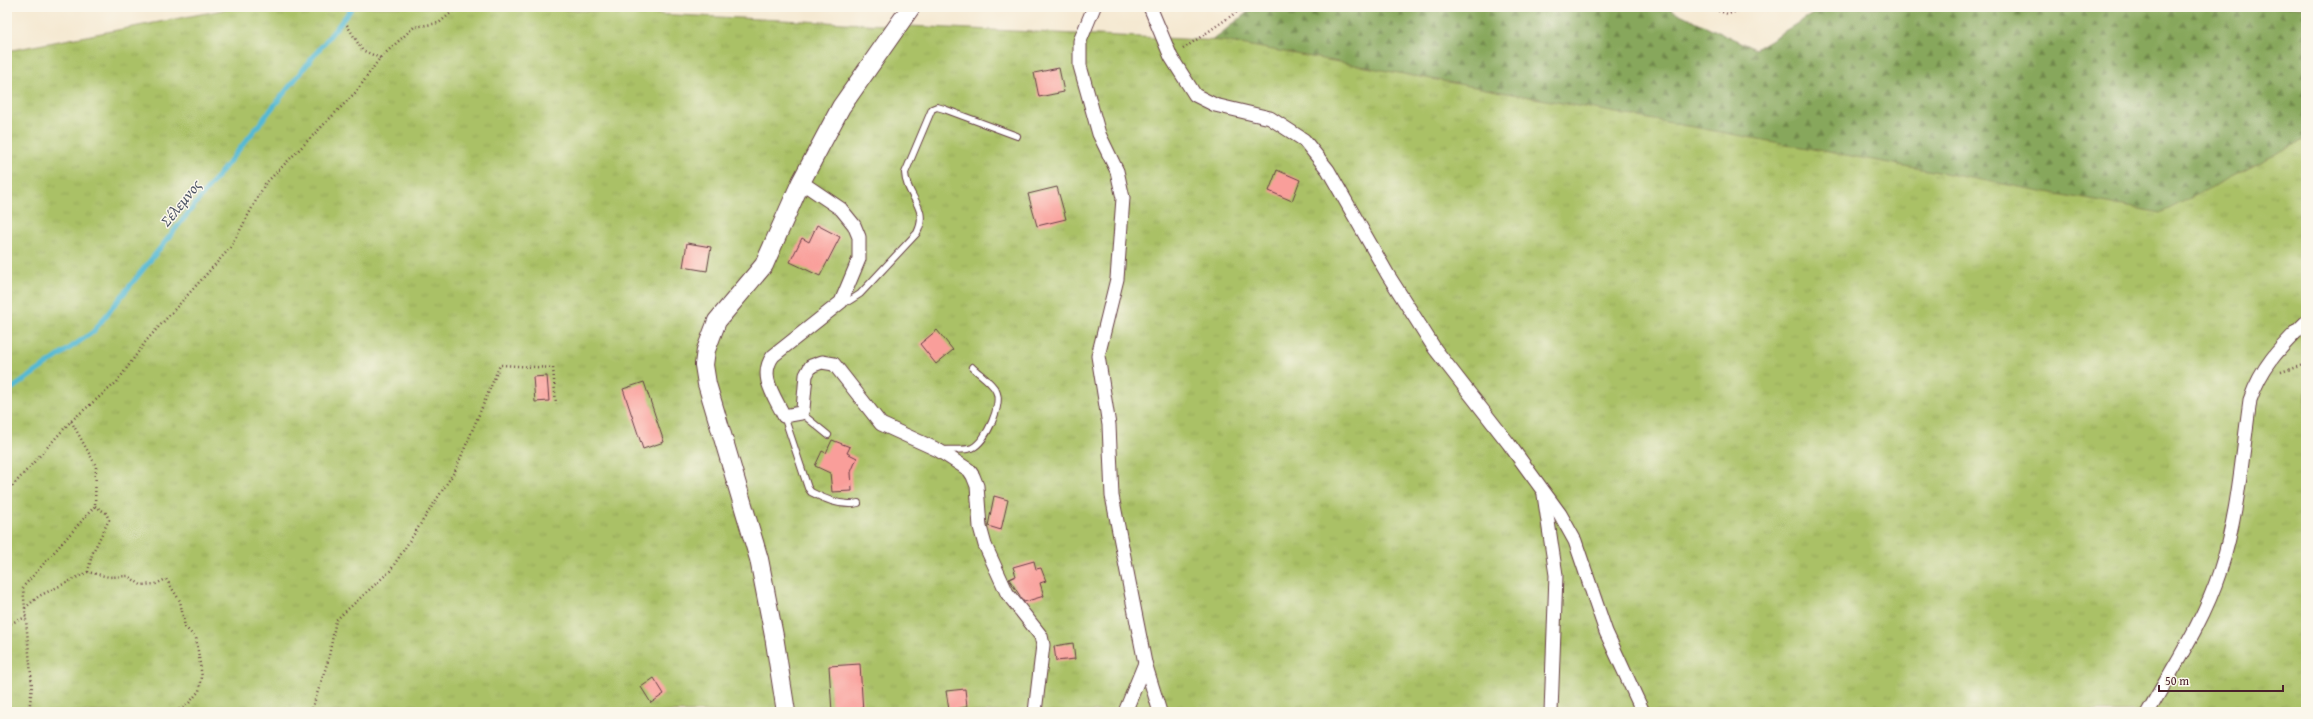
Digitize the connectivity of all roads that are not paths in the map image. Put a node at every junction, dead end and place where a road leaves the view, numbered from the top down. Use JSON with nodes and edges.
{"nodes":[{"id":1,"x":911,"y":7,"type":"edge"},
{"id":2,"x":1094,"y":7,"type":"edge"},
{"id":3,"x":1150,"y":7,"type":"edge"},
{"id":4,"x":1018,"y":136,"type":"dead end"},
{"id":5,"x":801,"y":182,"type":"junction"},
{"id":6,"x":841,"y":302,"type":"junction"},
{"id":7,"x":2306,"y":322,"type":"edge"},
{"id":8,"x":972,"y":368,"type":"dead end"},
{"id":9,"x":801,"y":413,"type":"junction"},
{"id":10,"x":784,"y":416,"type":"junction"},
{"id":11,"x":828,"y":435,"type":"dead end"},
{"id":12,"x":938,"y":450,"type":"junction"},
{"id":13,"x":1544,"y":492,"type":"junction"},
{"id":14,"x":858,"y":503,"type":"dead end"},
{"id":15,"x":1145,"y":663,"type":"junction"},
{"id":16,"x":786,"y":712,"type":"edge"},
{"id":17,"x":1035,"y":712,"type":"edge"},
{"id":18,"x":1125,"y":712,"type":"edge"},
{"id":19,"x":1160,"y":712,"type":"edge"},
{"id":20,"x":1551,"y":712,"type":"edge"},
{"id":21,"x":1643,"y":712,"type":"edge"},
{"id":22,"x":2148,"y":712,"type":"edge"}],
"edges":[{"from":1,"to":5,"type":"main road"},
{"from":2,"to":15,"type":"street"},
{"from":3,"to":13,"type":"street"},
{"from":4,"to":6,"type":"lane"},
{"from":5,"to":6,"type":"street"},
{"from":5,"to":16,"type":"main road"},
{"from":6,"to":10,"type":"street"},
{"from":7,"to":22,"type":"street"},
{"from":8,"to":12,"type":"lane"},
{"from":9,"to":10,"type":"street"},
{"from":9,"to":11,"type":"lane"},
{"from":9,"to":12,"type":"street"},
{"from":10,"to":14,"type":"lane"},
{"from":12,"to":17,"type":"street"},
{"from":13,"to":20,"type":"street"},
{"from":13,"to":21,"type":"street"},
{"from":15,"to":18,"type":"street"},
{"from":15,"to":19,"type":"street"}]}
